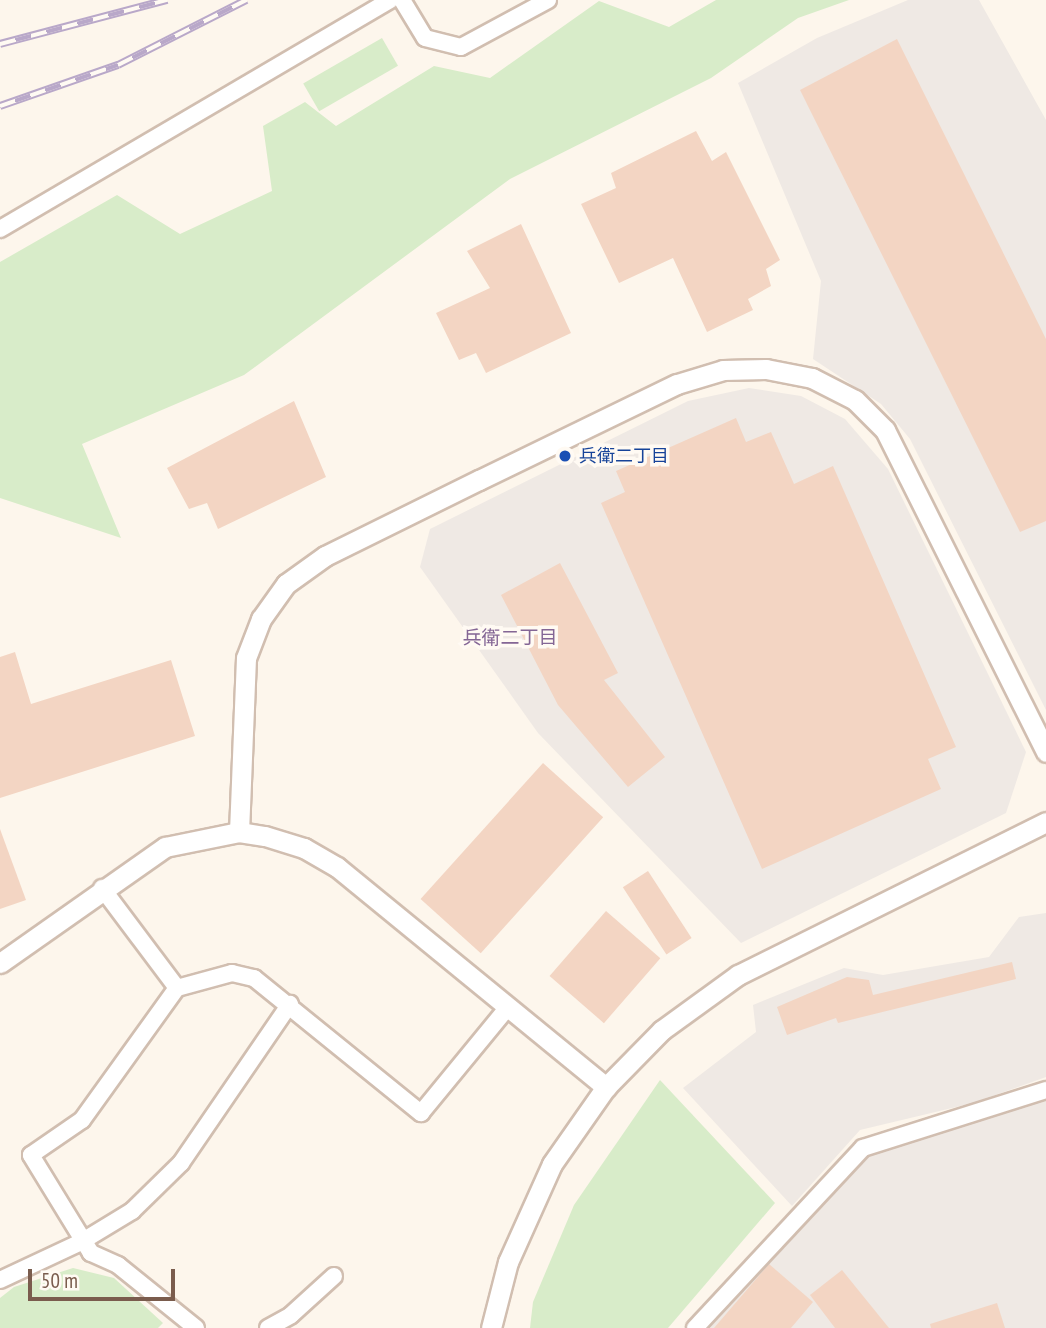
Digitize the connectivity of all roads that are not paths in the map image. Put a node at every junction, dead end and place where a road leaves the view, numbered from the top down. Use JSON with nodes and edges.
{"nodes":[{"id":1,"x":390,"y":0,"type":"edge"},
{"id":2,"x":402,"y":0,"type":"edge"},
{"id":3,"x":548,"y":0,"type":"edge"},
{"id":4,"x":0,"y":229,"type":"edge"},
{"id":5,"x":1046,"y":752,"type":"edge"},
{"id":6,"x":1046,"y":822,"type":"edge"},
{"id":7,"x":239,"y":832,"type":"junction"},
{"id":8,"x":102,"y":888,"type":"junction"},
{"id":9,"x":0,"y":963,"type":"edge"},
{"id":10,"x":177,"y":988,"type":"junction"},
{"id":11,"x":290,"y":1004,"type":"junction"},
{"id":12,"x":508,"y":1007,"type":"junction"},
{"id":13,"x":606,"y":1087,"type":"junction"},
{"id":14,"x":1046,"y":1090,"type":"edge"},
{"id":15,"x":81,"y":1242,"type":"junction"},
{"id":16,"x":334,"y":1276,"type":"dead end"},
{"id":17,"x":0,"y":1280,"type":"edge"},
{"id":18,"x":196,"y":1328,"type":"edge"},
{"id":19,"x":268,"y":1328,"type":"edge"},
{"id":20,"x":491,"y":1328,"type":"edge"},
{"id":21,"x":695,"y":1328,"type":"edge"}],
"edges":[{"from":1,"to":4,"type":"street"},
{"from":2,"to":3,"type":"street"},
{"from":5,"to":7,"type":"street"},
{"from":6,"to":13,"type":"street"},
{"from":7,"to":8,"type":"street"},
{"from":7,"to":12,"type":"street"},
{"from":8,"to":9,"type":"street"},
{"from":8,"to":10,"type":"street"},
{"from":10,"to":11,"type":"street"},
{"from":10,"to":15,"type":"street"},
{"from":11,"to":12,"type":"street"},
{"from":11,"to":15,"type":"street"},
{"from":12,"to":13,"type":"street"},
{"from":13,"to":20,"type":"street"},
{"from":14,"to":21,"type":"street"},
{"from":15,"to":17,"type":"street"},
{"from":15,"to":18,"type":"street"},
{"from":16,"to":19,"type":"street"}]}
